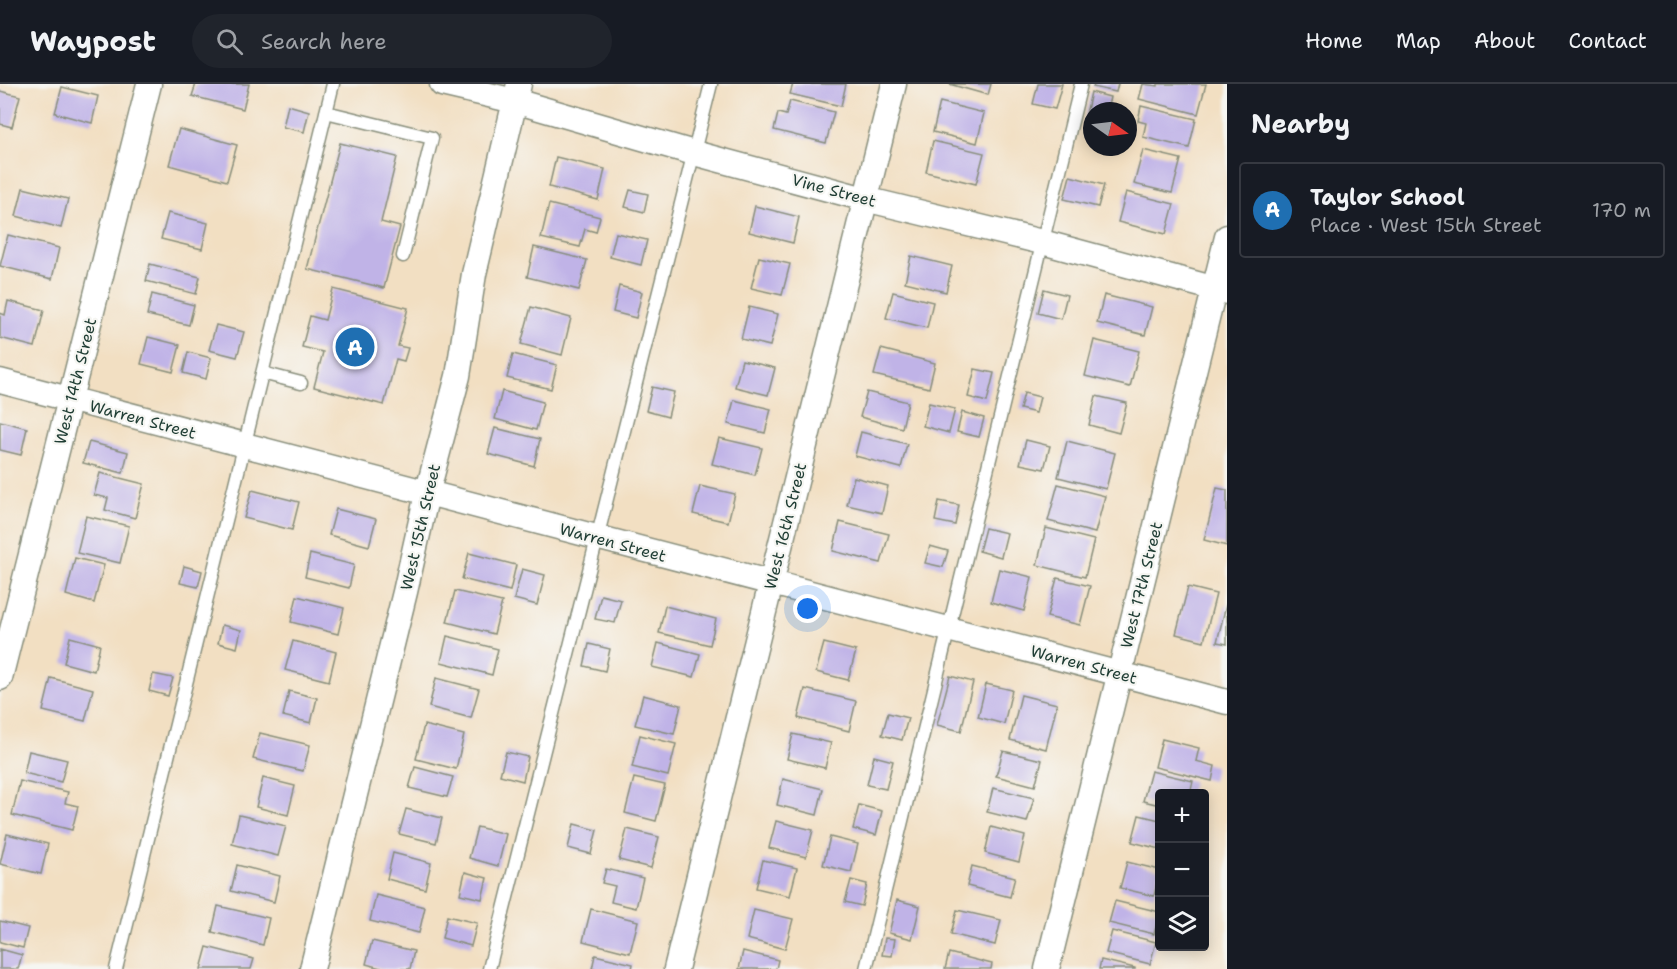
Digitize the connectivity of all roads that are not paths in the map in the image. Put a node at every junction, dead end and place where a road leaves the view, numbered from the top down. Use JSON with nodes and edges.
{"nodes":[{"id":1,"x":149,"y":84,"type":"edge"},
{"id":2,"x":333,"y":84,"type":"edge"},
{"id":3,"x":442,"y":84,"type":"edge"},
{"id":4,"x":711,"y":84,"type":"edge"},
{"id":5,"x":894,"y":84,"type":"edge"},
{"id":6,"x":1080,"y":84,"type":"edge"},
{"id":7,"x":517,"y":92,"type":"edge"},
{"id":8,"x":326,"y":112,"type":"junction"},
{"id":9,"x":694,"y":153,"type":"junction"},
{"id":10,"x":865,"y":199,"type":"junction"},
{"id":11,"x":1227,"y":237,"type":"edge"},
{"id":12,"x":1042,"y":242,"type":"junction"},
{"id":13,"x":403,"y":256,"type":"dead end"},
{"id":14,"x":1221,"y":290,"type":"edge"},
{"id":15,"x":262,"y":373,"type":"junction"},
{"id":16,"x":0,"y":381,"type":"edge"},
{"id":17,"x":301,"y":383,"type":"dead end"},
{"id":18,"x":71,"y":400,"type":"junction"},
{"id":19,"x":245,"y":445,"type":"junction"},
{"id":20,"x":427,"y":494,"type":"junction"},
{"id":21,"x":597,"y":538,"type":"junction"},
{"id":22,"x":771,"y":583,"type":"junction"},
{"id":23,"x":948,"y":629,"type":"junction"},
{"id":24,"x":1119,"y":674,"type":"junction"},
{"id":25,"x":0,"y":678,"type":"edge"},
{"id":26,"x":1227,"y":702,"type":"edge"},
{"id":27,"x":116,"y":969,"type":"edge"},
{"id":28,"x":312,"y":969,"type":"edge"},
{"id":29,"x":489,"y":969,"type":"edge"},
{"id":30,"x":676,"y":969,"type":"edge"},
{"id":31,"x":866,"y":969,"type":"edge"},
{"id":32,"x":1047,"y":969,"type":"edge"}],
"edges":[{"from":1,"to":18,"type":"street","name":"West 14th Street"},
{"from":2,"to":8,"type":"lane"},
{"from":3,"to":7,"type":"street","name":"Vine Street"},
{"from":4,"to":9,"type":"lane"},
{"from":5,"to":10,"type":"street","name":"West 16th Street"},
{"from":6,"to":12,"type":"lane"},
{"from":7,"to":9,"type":"street","name":"Vine Street"},
{"from":7,"to":20,"type":"street","name":"West 15th Street"},
{"from":8,"to":13,"type":"lane"},
{"from":8,"to":15,"type":"lane"},
{"from":9,"to":10,"type":"street","name":"Vine Street"},
{"from":9,"to":21,"type":"lane"},
{"from":10,"to":12,"type":"street","name":"Vine Street"},
{"from":10,"to":22,"type":"street","name":"West 16th Street"},
{"from":11,"to":14,"type":"street","name":"West 17th Street"},
{"from":12,"to":14,"type":"street","name":"Vine Street"},
{"from":12,"to":23,"type":"lane"},
{"from":14,"to":24,"type":"street","name":"West 17th Street"},
{"from":15,"to":17,"type":"lane"},
{"from":15,"to":19,"type":"lane"},
{"from":16,"to":18,"type":"street","name":"Warren Street"},
{"from":18,"to":19,"type":"street","name":"Warren Street"},
{"from":18,"to":25,"type":"street","name":"West 14th Street"},
{"from":19,"to":20,"type":"street","name":"Warren Street"},
{"from":19,"to":27,"type":"lane"},
{"from":20,"to":21,"type":"street","name":"Warren Street"},
{"from":20,"to":28,"type":"street","name":"West 15th Street"},
{"from":21,"to":22,"type":"street","name":"Warren Street"},
{"from":21,"to":29,"type":"lane"},
{"from":22,"to":23,"type":"street","name":"Warren Street"},
{"from":22,"to":30,"type":"street","name":"West 16th Street"},
{"from":23,"to":24,"type":"street","name":"Warren Street"},
{"from":23,"to":31,"type":"lane"},
{"from":24,"to":26,"type":"street","name":"Warren Street"},
{"from":24,"to":32,"type":"street","name":"West 17th Street"}]}
